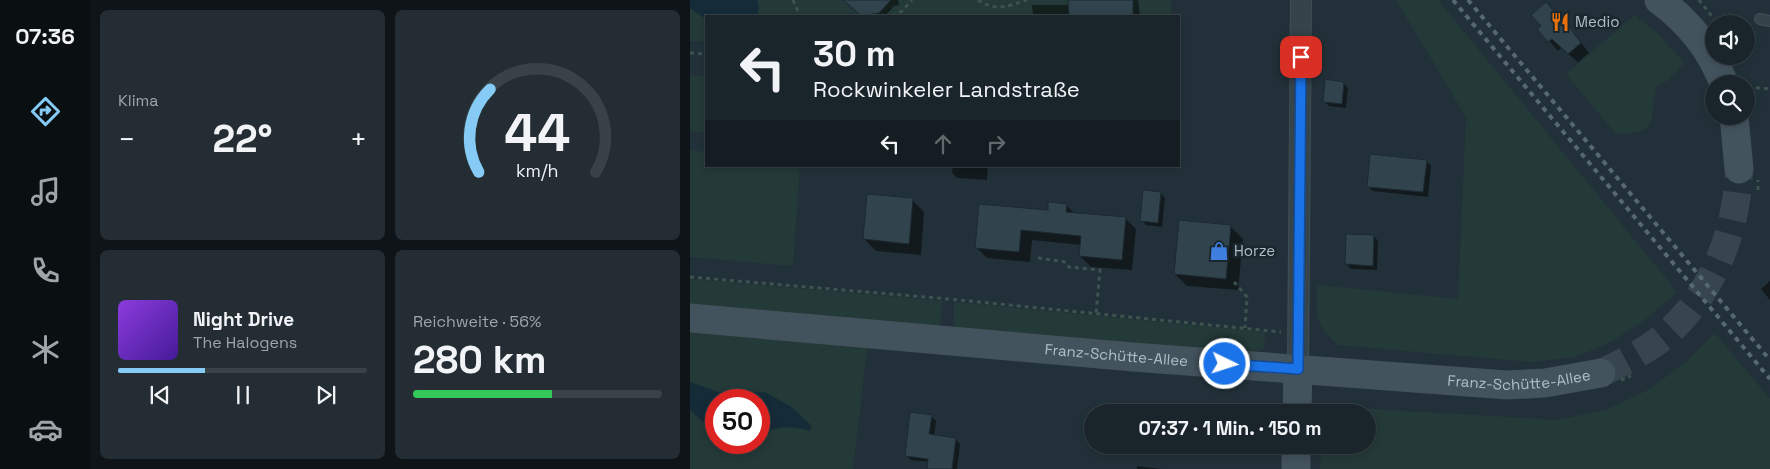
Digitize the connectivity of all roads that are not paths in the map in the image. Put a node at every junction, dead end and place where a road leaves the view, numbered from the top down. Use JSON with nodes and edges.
{"nodes":[{"id":1,"x":1301,"y":0,"type":"edge"},
{"id":2,"x":1659,"y":0,"type":"edge"},
{"id":3,"x":1728,"y":75,"type":"edge"},
{"id":4,"x":1735,"y":125,"type":"edge"},
{"id":5,"x":1739,"y":169,"type":"tunnel mouth"},
{"id":6,"x":690,"y":318,"type":"edge"},
{"id":7,"x":1298,"y":369,"type":"junction"},
{"id":8,"x":1601,"y":373,"type":"tunnel mouth"},
{"id":9,"x":1297,"y":404,"type":"edge"},
{"id":10,"x":1296,"y":454,"type":"edge"},
{"id":11,"x":1296,"y":469,"type":"edge"}],
"edges":[{"from":1,"to":7,"type":"street"},
{"from":2,"to":3,"type":"main road"},
{"from":4,"to":5,"type":"main road"},
{"from":6,"to":7,"type":"main road","name":"Franz-Schütte-Allee"},
{"from":7,"to":8,"type":"main road","name":"Franz-Schütte-Allee"},
{"from":7,"to":9,"type":"main road"},
{"from":10,"to":11,"type":"main road"}]}
